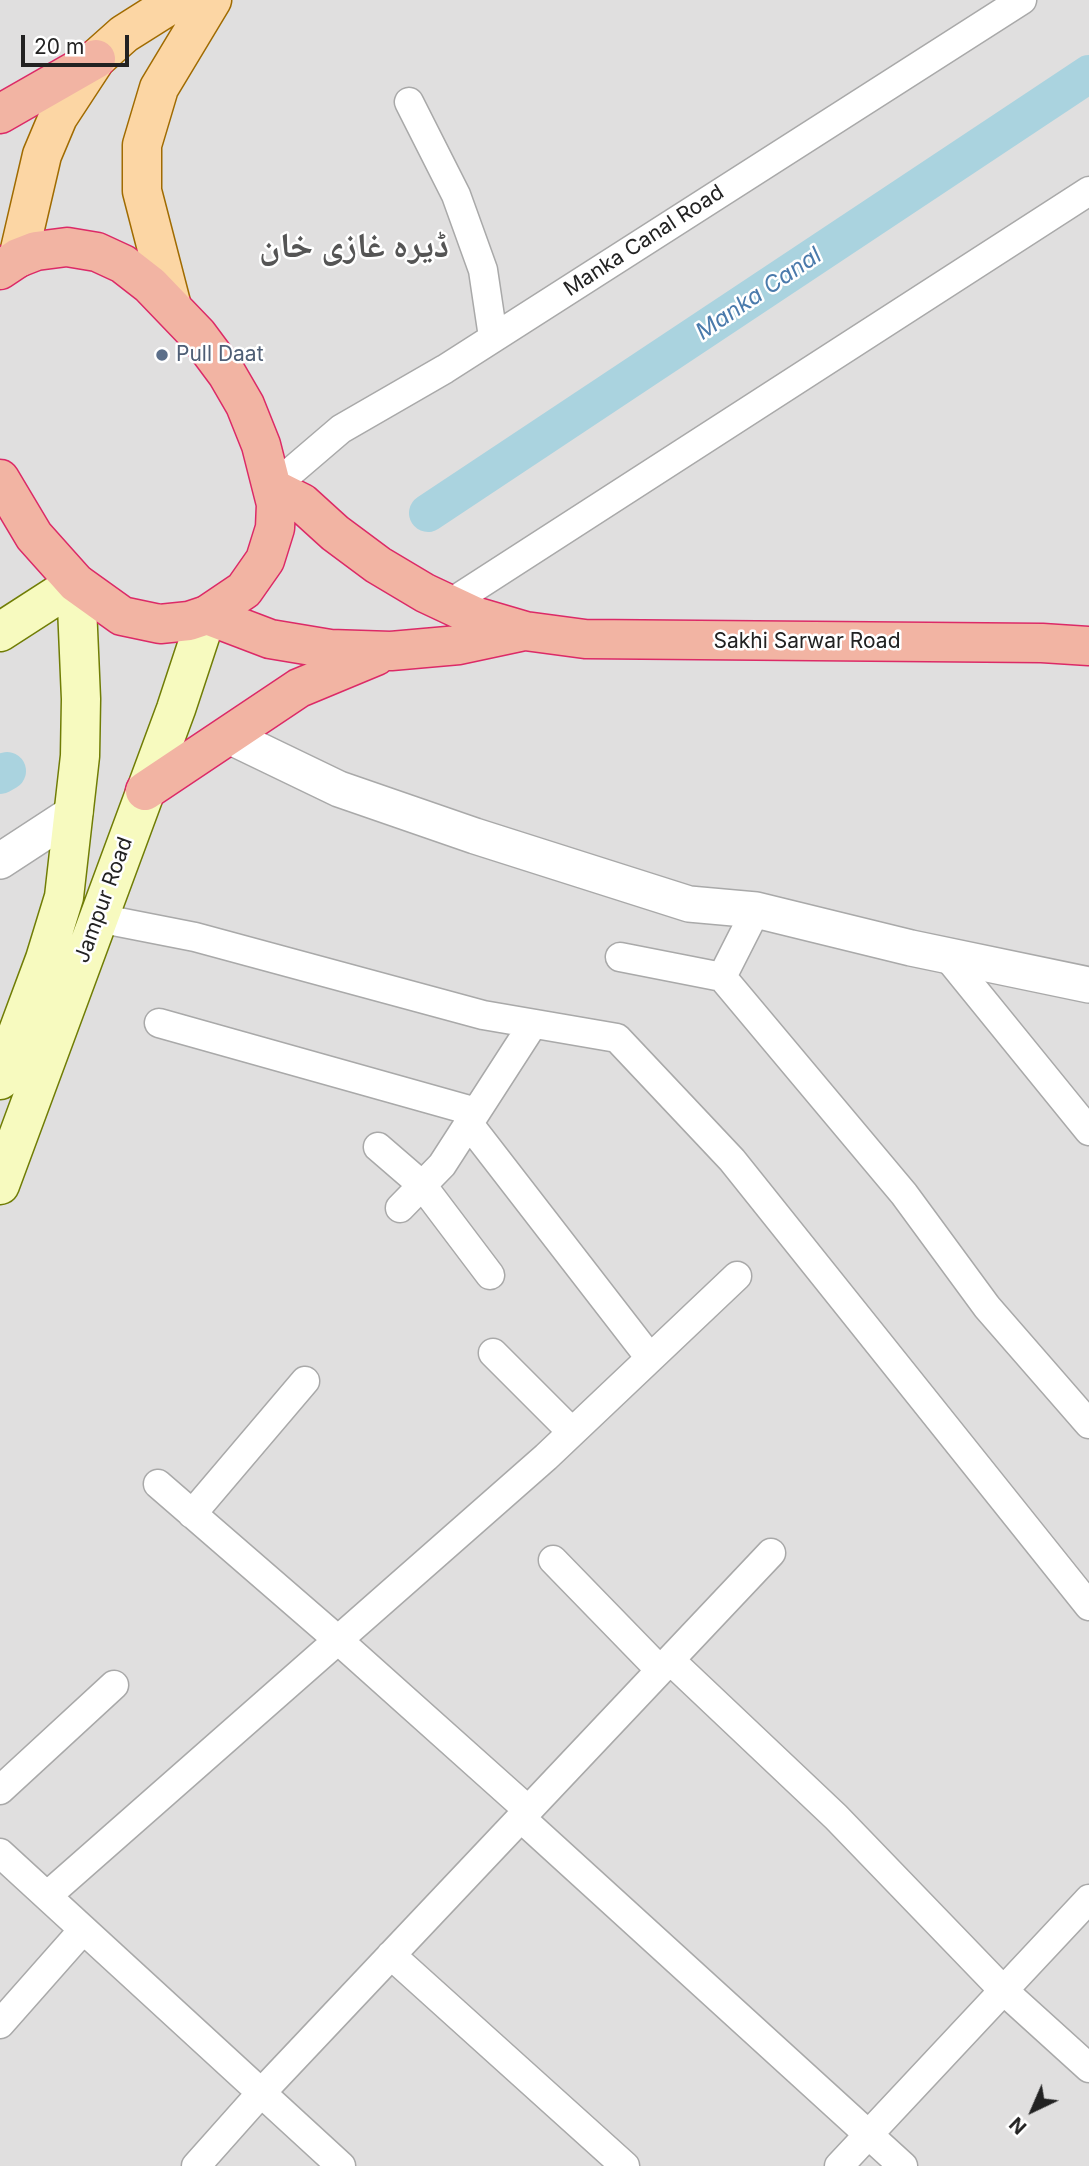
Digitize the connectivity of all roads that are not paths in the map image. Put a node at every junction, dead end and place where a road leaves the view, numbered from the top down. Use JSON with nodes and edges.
{"nodes":[{"id":1,"x":178,"y":0,"type":"edge"},
{"id":2,"x":212,"y":0,"type":"edge"},
{"id":3,"x":1022,"y":0,"type":"edge"},
{"id":4,"x":96,"y":60,"type":"junction"},
{"id":5,"x":409,"y":102,"type":"dead end"},
{"id":6,"x":0,"y":114,"type":"edge"},
{"id":7,"x":1089,"y":191,"type":"edge"},
{"id":8,"x":6,"y":260,"type":"edge"},
{"id":9,"x":172,"y":307,"type":"junction"},
{"id":10,"x":493,"y":337,"type":"junction"},
{"id":11,"x":0,"y":479,"type":"edge"},
{"id":12,"x":272,"y":488,"type":"junction"},
{"id":13,"x":76,"y":583,"type":"junction"},
{"id":14,"x":449,"y":604,"type":"junction"},
{"id":15,"x":207,"y":615,"type":"junction"},
{"id":16,"x":525,"y":631,"type":"junction"},
{"id":17,"x":0,"y":632,"type":"edge"},
{"id":18,"x":1089,"y":646,"type":"edge"},
{"id":19,"x":391,"y":651,"type":"junction"},
{"id":20,"x":229,"y":736,"type":"junction"},
{"id":21,"x":145,"y":791,"type":"junction"},
{"id":22,"x":75,"y":812,"type":"junction"},
{"id":23,"x":0,"y":861,"type":"edge"},
{"id":24,"x":756,"y":910,"type":"junction"},
{"id":25,"x":98,"y":918,"type":"junction"},
{"id":26,"x":946,"y":955,"type":"junction"},
{"id":27,"x":620,"y":957,"type":"dead end"},
{"id":28,"x":722,"y":977,"type":"junction"},
{"id":29,"x":1089,"y":985,"type":"edge"},
{"id":30,"x":159,"y":1023,"type":"dead end"},
{"id":31,"x":533,"y":1024,"type":"junction"},
{"id":32,"x":0,"y":1080,"type":"edge"},
{"id":33,"x":472,"y":1118,"type":"junction"},
{"id":34,"x":1089,"y":1131,"type":"edge"},
{"id":35,"x":378,"y":1147,"type":"dead end"},
{"id":36,"x":0,"y":1185,"type":"edge"},
{"id":37,"x":422,"y":1185,"type":"junction"},
{"id":38,"x":400,"y":1208,"type":"dead end"},
{"id":39,"x":490,"y":1275,"type":"dead end"},
{"id":40,"x":737,"y":1276,"type":"dead end"},
{"id":41,"x":493,"y":1353,"type":"dead end"},
{"id":42,"x":650,"y":1358,"type":"junction"},
{"id":43,"x":305,"y":1381,"type":"dead end"},
{"id":44,"x":1089,"y":1423,"type":"edge"},
{"id":45,"x":572,"y":1432,"type":"junction"},
{"id":46,"x":158,"y":1484,"type":"dead end"},
{"id":47,"x":192,"y":1514,"type":"junction"},
{"id":48,"x":771,"y":1553,"type":"dead end"},
{"id":49,"x":553,"y":1560,"type":"dead end"},
{"id":50,"x":1089,"y":1606,"type":"edge"},
{"id":51,"x":338,"y":1640,"type":"junction"},
{"id":52,"x":665,"y":1665,"type":"junction"},
{"id":53,"x":114,"y":1685,"type":"dead end"},
{"id":54,"x":0,"y":1790,"type":"edge"},
{"id":55,"x":524,"y":1814,"type":"junction"},
{"id":56,"x":0,"y":1853,"type":"edge"},
{"id":57,"x":47,"y":1896,"type":"junction"},
{"id":58,"x":1089,"y":1899,"type":"edge"},
{"id":59,"x":83,"y":1930,"type":"junction"},
{"id":60,"x":391,"y":1955,"type":"junction"},
{"id":61,"x":1003,"y":1990,"type":"junction"},
{"id":62,"x":0,"y":2024,"type":"edge"},
{"id":63,"x":1089,"y":2068,"type":"edge"},
{"id":64,"x":261,"y":2093,"type":"junction"},
{"id":65,"x":868,"y":2135,"type":"junction"},
{"id":66,"x":196,"y":2166,"type":"edge"},
{"id":67,"x":341,"y":2166,"type":"edge"},
{"id":68,"x":625,"y":2166,"type":"edge"},
{"id":69,"x":839,"y":2166,"type":"edge"},
{"id":70,"x":903,"y":2166,"type":"edge"}],
"edges":[{"from":1,"to":4,"type":"main road"},
{"from":2,"to":9,"type":"main road"},
{"from":3,"to":10,"type":"street","name":"Manka Canal Road"},
{"from":4,"to":6,"type":"highway"},
{"from":4,"to":8,"type":"main road"},
{"from":5,"to":10,"type":"street"},
{"from":7,"to":14,"type":"street"},
{"from":8,"to":9,"type":"highway"},
{"from":9,"to":12,"type":"highway"},
{"from":10,"to":12,"type":"street","name":"Manka Canal Road"},
{"from":11,"to":13,"type":"highway"},
{"from":12,"to":14,"type":"highway","name":"Sakhi Sarwar Road"},
{"from":12,"to":15,"type":"highway"},
{"from":13,"to":15,"type":"highway"},
{"from":13,"to":17,"type":"main road"},
{"from":13,"to":22,"type":"main road","name":"Jampur Road"},
{"from":14,"to":16,"type":"highway","name":"Sakhi Sarwar Road"},
{"from":15,"to":19,"type":"highway","name":"Sakhi Sarwar Road"},
{"from":15,"to":21,"type":"main road","name":"Jampur Road"},
{"from":16,"to":18,"type":"highway","name":"Sakhi Sarwar Road"},
{"from":16,"to":19,"type":"highway","name":"Sakhi Sarwar Road"},
{"from":19,"to":20,"type":"highway"},
{"from":20,"to":21,"type":"highway"},
{"from":20,"to":24,"type":"street"},
{"from":21,"to":25,"type":"main road","name":"Jampur Road"},
{"from":22,"to":23,"type":"street"},
{"from":22,"to":32,"type":"main road","name":"Jampur Road"},
{"from":24,"to":26,"type":"street"},
{"from":24,"to":28,"type":"street"},
{"from":25,"to":31,"type":"street"},
{"from":25,"to":36,"type":"main road","name":"Jampur Road"},
{"from":26,"to":29,"type":"street"},
{"from":26,"to":34,"type":"street"},
{"from":27,"to":28,"type":"street"},
{"from":28,"to":44,"type":"street"},
{"from":30,"to":33,"type":"street"},
{"from":31,"to":33,"type":"street"},
{"from":31,"to":50,"type":"street"},
{"from":33,"to":37,"type":"street"},
{"from":33,"to":42,"type":"street"},
{"from":35,"to":37,"type":"street"},
{"from":37,"to":38,"type":"street"},
{"from":37,"to":39,"type":"street"},
{"from":40,"to":42,"type":"street"},
{"from":41,"to":45,"type":"street"},
{"from":42,"to":45,"type":"street"},
{"from":43,"to":47,"type":"street"},
{"from":45,"to":51,"type":"street"},
{"from":46,"to":47,"type":"street"},
{"from":47,"to":51,"type":"street"},
{"from":48,"to":52,"type":"street"},
{"from":49,"to":52,"type":"street"},
{"from":51,"to":55,"type":"street"},
{"from":51,"to":57,"type":"street"},
{"from":52,"to":55,"type":"street"},
{"from":52,"to":61,"type":"street"},
{"from":53,"to":54,"type":"street"},
{"from":55,"to":60,"type":"street"},
{"from":55,"to":65,"type":"street"},
{"from":56,"to":57,"type":"street"},
{"from":57,"to":59,"type":"street"},
{"from":58,"to":61,"type":"street"},
{"from":59,"to":62,"type":"street"},
{"from":59,"to":64,"type":"street"},
{"from":60,"to":64,"type":"street"},
{"from":60,"to":68,"type":"street"},
{"from":61,"to":63,"type":"street"},
{"from":61,"to":65,"type":"street"},
{"from":64,"to":66,"type":"street"},
{"from":64,"to":67,"type":"street"},
{"from":65,"to":69,"type":"street"},
{"from":65,"to":70,"type":"street"}]}
